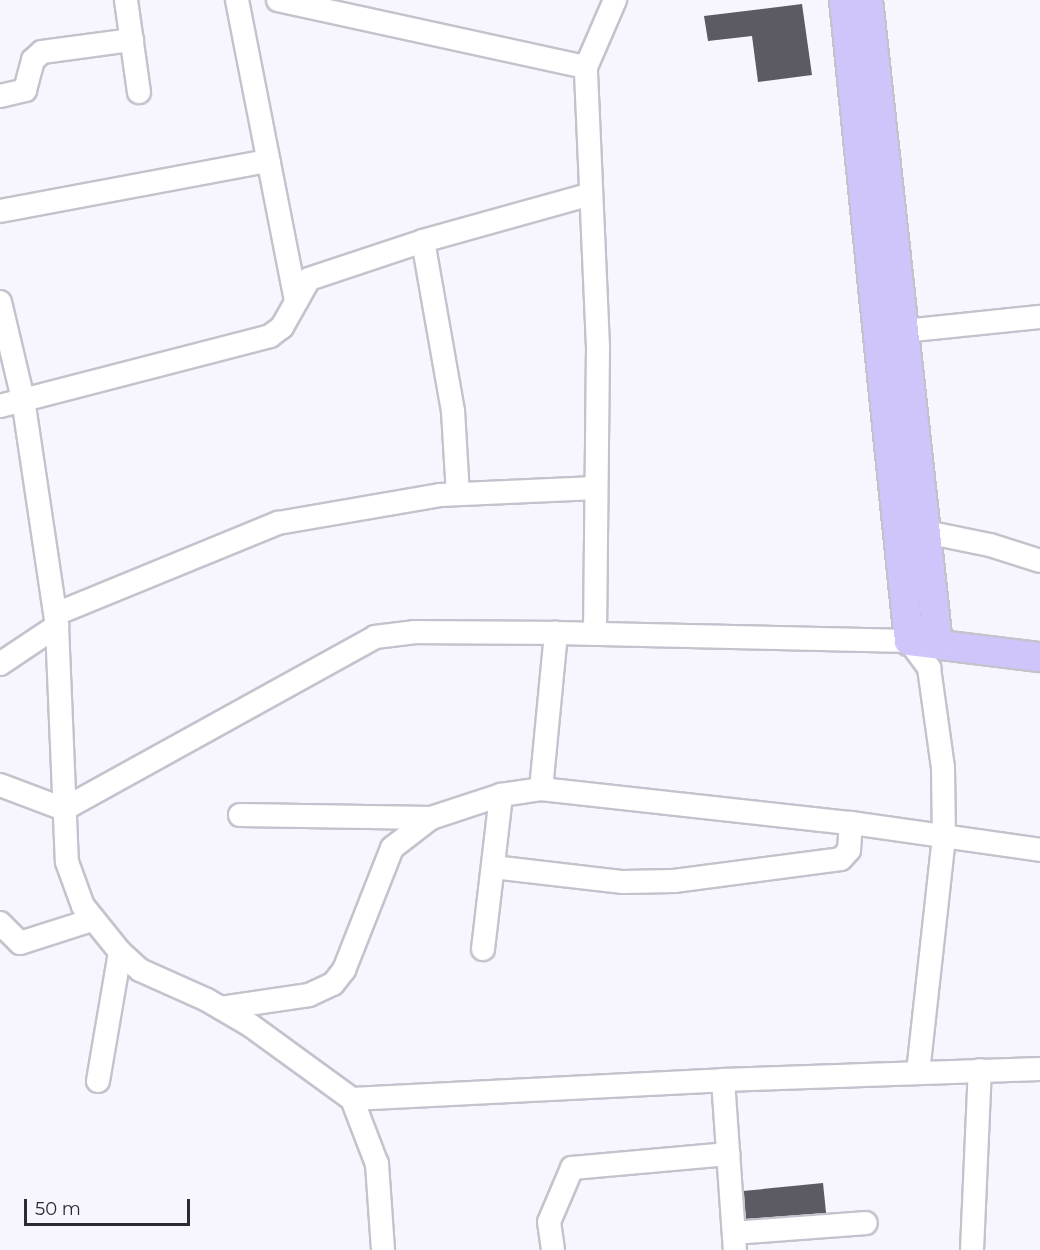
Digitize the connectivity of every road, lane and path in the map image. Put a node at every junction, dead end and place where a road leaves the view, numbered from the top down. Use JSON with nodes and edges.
{"nodes":[{"id":1,"x":126,"y":0,"type":"edge"},
{"id":2,"x":237,"y":0,"type":"edge"},
{"id":3,"x":278,"y":0,"type":"edge"},
{"id":4,"x":615,"y":0,"type":"edge"},
{"id":5,"x":844,"y":0,"type":"edge"},
{"id":6,"x":868,"y":0,"type":"edge"},
{"id":7,"x":132,"y":40,"type":"junction"},
{"id":8,"x":862,"y":54,"type":"junction"},
{"id":9,"x":586,"y":67,"type":"junction"},
{"id":10,"x":139,"y":92,"type":"dead end"},
{"id":11,"x":0,"y":96,"type":"edge"},
{"id":12,"x":268,"y":161,"type":"junction"},
{"id":13,"x":591,"y":194,"type":"junction"},
{"id":14,"x":0,"y":211,"type":"edge"},
{"id":15,"x":423,"y":241,"type":"junction"},
{"id":16,"x":296,"y":301,"type":"junction"},
{"id":17,"x":0,"y":302,"type":"edge"},
{"id":18,"x":1040,"y":317,"type":"edge"},
{"id":19,"x":904,"y":331,"type":"junction"},
{"id":20,"x":23,"y":399,"type":"junction"},
{"id":21,"x":0,"y":406,"type":"edge"},
{"id":22,"x":597,"y":488,"type":"junction"},
{"id":23,"x":458,"y":494,"type":"junction"},
{"id":24,"x":926,"y":532,"type":"junction"},
{"id":25,"x":1040,"y":561,"type":"edge"},
{"id":26,"x":57,"y":620,"type":"junction"},
{"id":27,"x":556,"y":633,"type":"junction"},
{"id":28,"x":595,"y":634,"type":"junction"},
{"id":29,"x":909,"y":641,"type":"junction"},
{"id":30,"x":933,"y":656,"type":"junction"},
{"id":31,"x":1040,"y":657,"type":"edge"},
{"id":32,"x":0,"y":664,"type":"edge"},
{"id":33,"x":0,"y":785,"type":"edge"},
{"id":34,"x":541,"y":789,"type":"junction"},
{"id":35,"x":501,"y":795,"type":"junction"},
{"id":36,"x":64,"y":809,"type":"junction"},
{"id":37,"x":240,"y":815,"type":"dead end"},
{"id":38,"x":431,"y":818,"type":"junction"},
{"id":39,"x":851,"y":823,"type":"junction"},
{"id":40,"x":944,"y":837,"type":"junction"},
{"id":41,"x":1040,"y":850,"type":"edge"},
{"id":42,"x":493,"y":867,"type":"junction"},
{"id":43,"x":92,"y":920,"type":"junction"},
{"id":44,"x":0,"y":923,"type":"edge"},
{"id":45,"x":483,"y":949,"type":"dead end"},
{"id":46,"x":120,"y":952,"type":"junction"},
{"id":47,"x":221,"y":1008,"type":"junction"},
{"id":48,"x":1040,"y":1069,"type":"edge"},
{"id":49,"x":980,"y":1070,"type":"junction"},
{"id":50,"x":918,"y":1071,"type":"junction"},
{"id":51,"x":723,"y":1080,"type":"junction"},
{"id":52,"x":98,"y":1081,"type":"dead end"},
{"id":53,"x":352,"y":1099,"type":"junction"},
{"id":54,"x":728,"y":1154,"type":"junction"},
{"id":55,"x":866,"y":1223,"type":"dead end"},
{"id":56,"x":735,"y":1242,"type":"edge"},
{"id":57,"x":383,"y":1250,"type":"edge"},
{"id":58,"x":553,"y":1250,"type":"edge"},
{"id":59,"x":972,"y":1250,"type":"edge"}],
"edges":[{"from":1,"to":7,"type":"street"},
{"from":2,"to":12,"type":"street"},
{"from":3,"to":9,"type":"street"},
{"from":4,"to":9,"type":"street"},
{"from":5,"to":8,"type":"main road"},
{"from":6,"to":8,"type":"main road"},
{"from":7,"to":10,"type":"street"},
{"from":7,"to":11,"type":"street"},
{"from":8,"to":19,"type":"main road"},
{"from":8,"to":29,"type":"main road"},
{"from":9,"to":13,"type":"street"},
{"from":12,"to":14,"type":"street"},
{"from":12,"to":16,"type":"street"},
{"from":13,"to":15,"type":"street"},
{"from":13,"to":22,"type":"street"},
{"from":15,"to":16,"type":"street"},
{"from":15,"to":23,"type":"street"},
{"from":16,"to":20,"type":"street"},
{"from":17,"to":20,"type":"street"},
{"from":18,"to":19,"type":"street"},
{"from":19,"to":24,"type":"main road"},
{"from":20,"to":21,"type":"street"},
{"from":20,"to":26,"type":"street"},
{"from":22,"to":23,"type":"street"},
{"from":22,"to":28,"type":"street"},
{"from":23,"to":26,"type":"street"},
{"from":24,"to":25,"type":"street"},
{"from":24,"to":30,"type":"main road"},
{"from":26,"to":32,"type":"street"},
{"from":26,"to":36,"type":"street"},
{"from":27,"to":28,"type":"street"},
{"from":27,"to":34,"type":"street"},
{"from":27,"to":36,"type":"street"},
{"from":28,"to":29,"type":"street"},
{"from":29,"to":30,"type":"main road"},
{"from":30,"to":31,"type":"main road"},
{"from":30,"to":40,"type":"street"},
{"from":33,"to":36,"type":"street"},
{"from":34,"to":35,"type":"street"},
{"from":34,"to":39,"type":"street"},
{"from":35,"to":38,"type":"street"},
{"from":35,"to":42,"type":"street"},
{"from":36,"to":43,"type":"street"},
{"from":37,"to":38,"type":"street"},
{"from":38,"to":47,"type":"street"},
{"from":39,"to":40,"type":"street"},
{"from":39,"to":42,"type":"street"},
{"from":40,"to":41,"type":"street"},
{"from":40,"to":50,"type":"street"},
{"from":42,"to":45,"type":"street"},
{"from":43,"to":44,"type":"street"},
{"from":43,"to":46,"type":"street"},
{"from":46,"to":47,"type":"street"},
{"from":46,"to":52,"type":"street"},
{"from":47,"to":53,"type":"street"},
{"from":48,"to":49,"type":"street"},
{"from":49,"to":50,"type":"street"},
{"from":49,"to":59,"type":"street"},
{"from":50,"to":51,"type":"street"},
{"from":51,"to":53,"type":"street"},
{"from":51,"to":54,"type":"street"},
{"from":53,"to":57,"type":"street"},
{"from":54,"to":56,"type":"street"},
{"from":54,"to":58,"type":"street"},
{"from":55,"to":56,"type":"street"}]}
